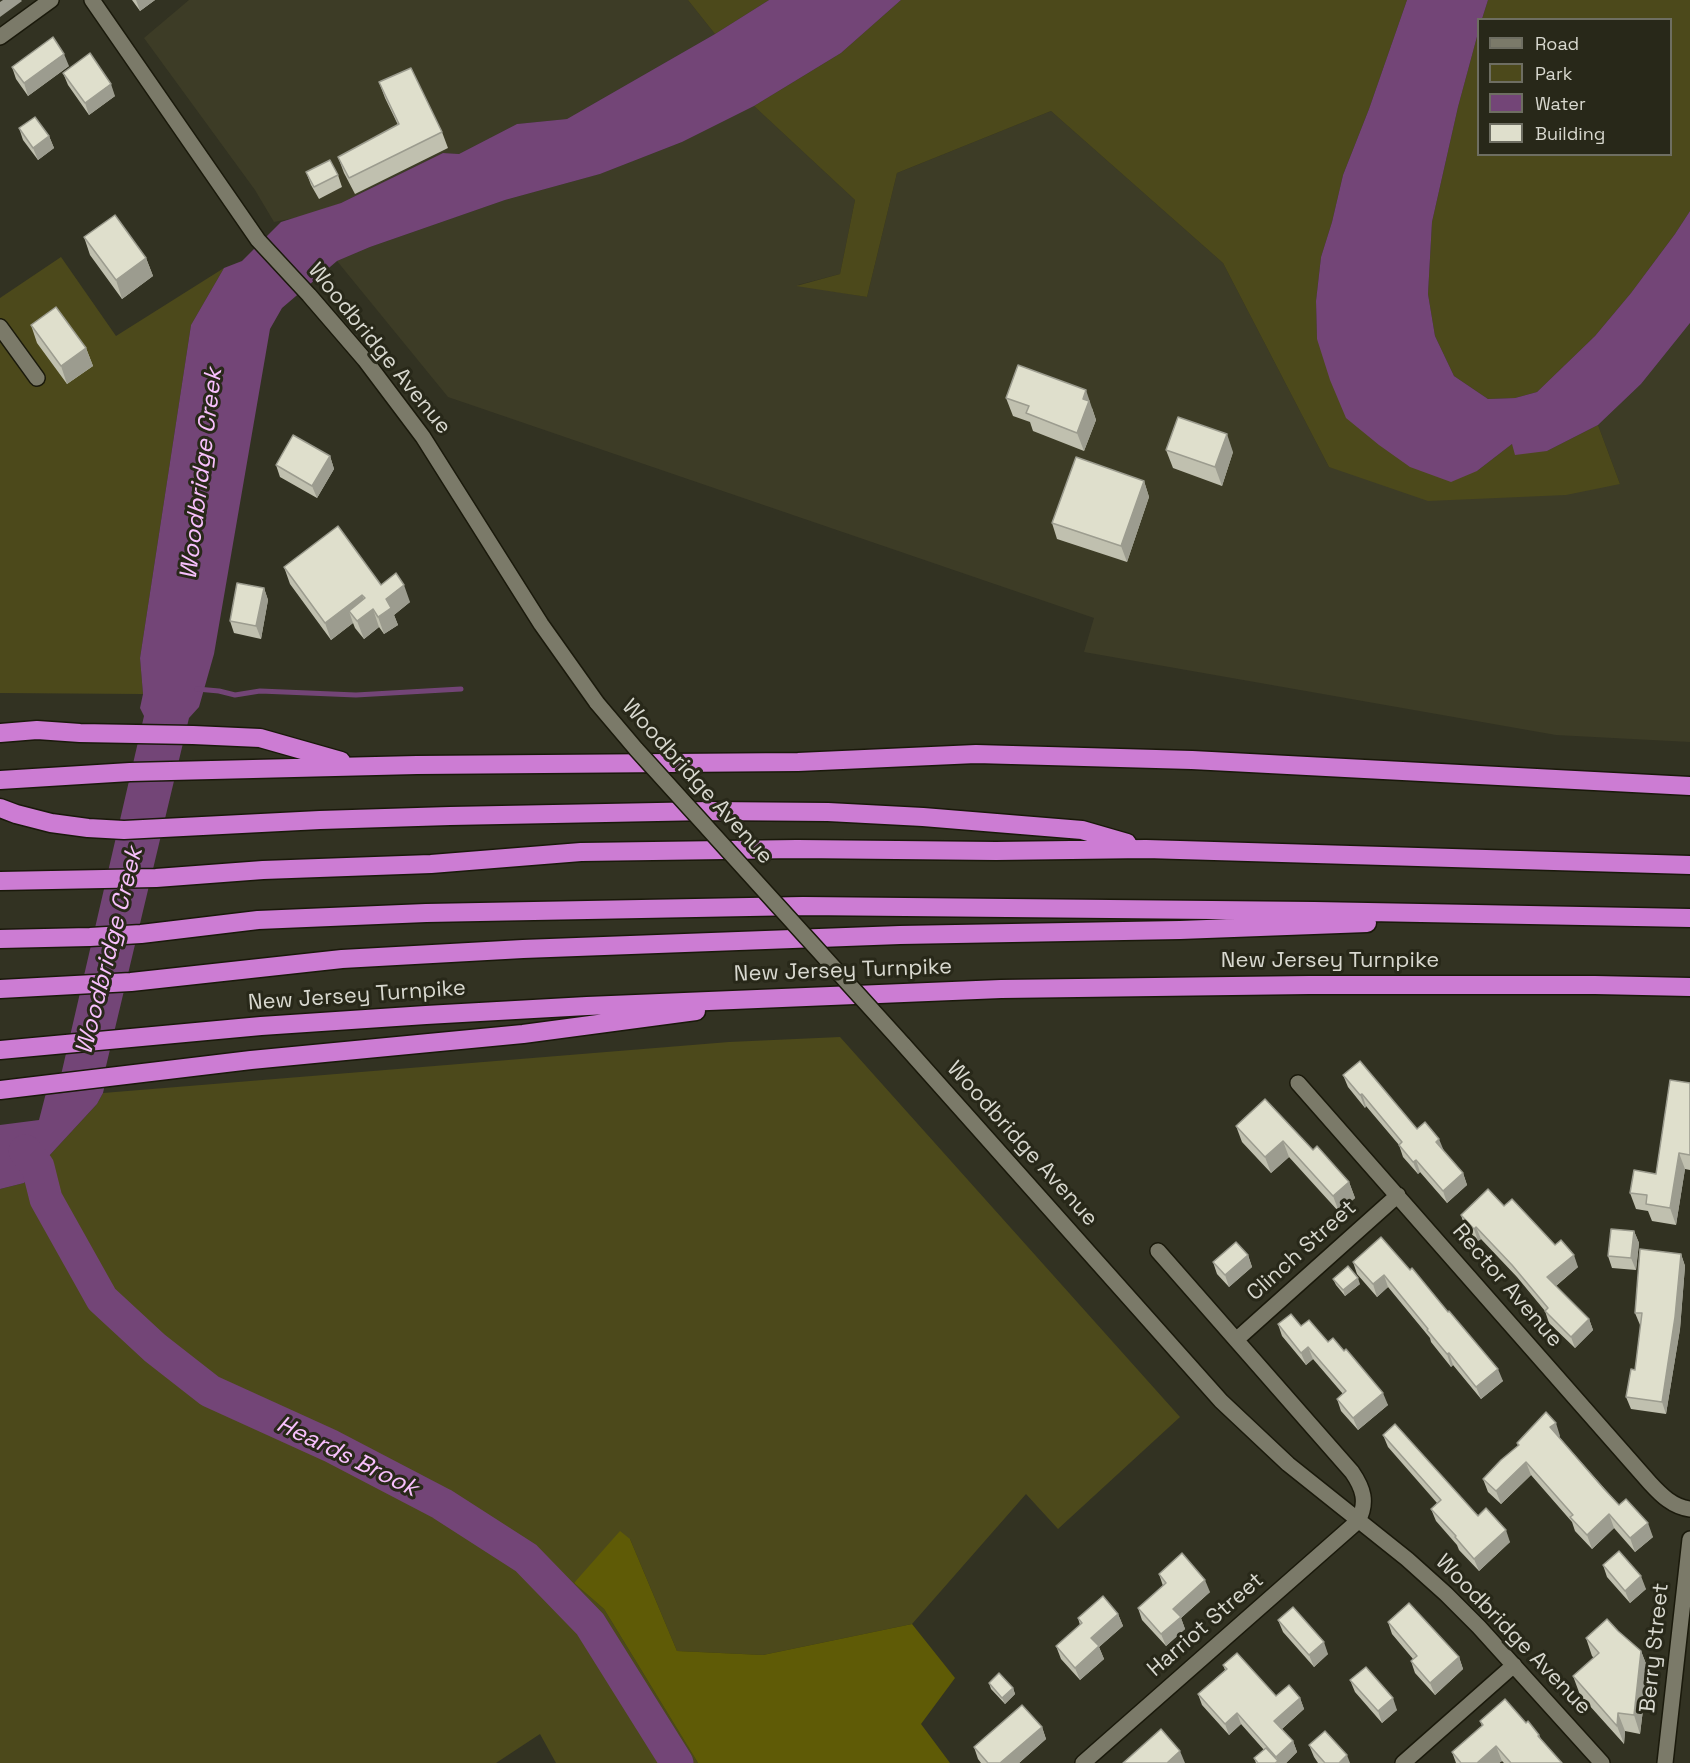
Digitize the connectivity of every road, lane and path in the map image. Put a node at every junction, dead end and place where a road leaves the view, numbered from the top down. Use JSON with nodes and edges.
{"nodes":[{"id":1,"x":51,"y":0,"type":"edge"},
{"id":2,"x":92,"y":0,"type":"edge"},
{"id":3,"x":0,"y":37,"type":"edge"},
{"id":4,"x":0,"y":327,"type":"edge"},
{"id":5,"x":37,"y":378,"type":"dead end"},
{"id":6,"x":0,"y":733,"type":"edge"},
{"id":7,"x":358,"y":766,"type":"junction"},
{"id":8,"x":0,"y":780,"type":"edge"},
{"id":9,"x":1690,"y":786,"type":"edge"},
{"id":10,"x":0,"y":808,"type":"edge"},
{"id":11,"x":1146,"y":849,"type":"junction"},
{"id":12,"x":1690,"y":865,"type":"edge"},
{"id":13,"x":0,"y":881,"type":"edge"},
{"id":14,"x":1525,"y":915,"type":"junction"},
{"id":15,"x":1690,"y":918,"type":"edge"},
{"id":16,"x":0,"y":939,"type":"edge"},
{"id":17,"x":1690,"y":987,"type":"edge"},
{"id":18,"x":0,"y":988,"type":"edge"},
{"id":19,"x":804,"y":997,"type":"junction"},
{"id":20,"x":0,"y":1050,"type":"edge"},
{"id":21,"x":1298,"y":1083,"type":"dead end"},
{"id":22,"x":0,"y":1090,"type":"edge"},
{"id":23,"x":1398,"y":1196,"type":"junction"},
{"id":24,"x":1158,"y":1251,"type":"dead end"},
{"id":25,"x":1236,"y":1340,"type":"junction"},
{"id":26,"x":1690,"y":1509,"type":"edge"},
{"id":27,"x":1358,"y":1521,"type":"junction"},
{"id":28,"x":1690,"y":1539,"type":"edge"},
{"id":29,"x":1514,"y":1665,"type":"junction"},
{"id":30,"x":1083,"y":1763,"type":"edge"},
{"id":31,"x":1403,"y":1763,"type":"edge"},
{"id":32,"x":1602,"y":1763,"type":"edge"},
{"id":33,"x":1665,"y":1763,"type":"edge"}],
"edges":[{"from":1,"to":3,"type":"street"},
{"from":2,"to":27,"type":"street","name":"Woodbridge Avenue","bridge":true},
{"from":4,"to":5,"type":"street"},
{"from":6,"to":7,"type":"highway"},
{"from":7,"to":8,"type":"highway"},
{"from":7,"to":9,"type":"highway"},
{"from":10,"to":11,"type":"highway"},
{"from":11,"to":12,"type":"highway"},
{"from":11,"to":13,"type":"highway"},
{"from":14,"to":15,"type":"highway"},
{"from":14,"to":16,"type":"highway"},
{"from":14,"to":18,"type":"highway"},
{"from":17,"to":19,"type":"highway","name":"New Jersey Turnpike"},
{"from":19,"to":20,"type":"highway","name":"New Jersey Turnpike"},
{"from":19,"to":22,"type":"highway"},
{"from":21,"to":23,"type":"street","name":"Rector Avenue"},
{"from":23,"to":25,"type":"street","name":"Clinch Street"},
{"from":23,"to":26,"type":"street","name":"Rector Avenue"},
{"from":24,"to":25,"type":"street"},
{"from":25,"to":27,"type":"street"},
{"from":27,"to":29,"type":"street","name":"Woodbridge Avenue"},
{"from":27,"to":30,"type":"street","name":"Harriot Street"},
{"from":28,"to":33,"type":"street","name":"Berry Street"},
{"from":29,"to":31,"type":"street"},
{"from":29,"to":32,"type":"street","name":"Woodbridge Avenue"}]}
